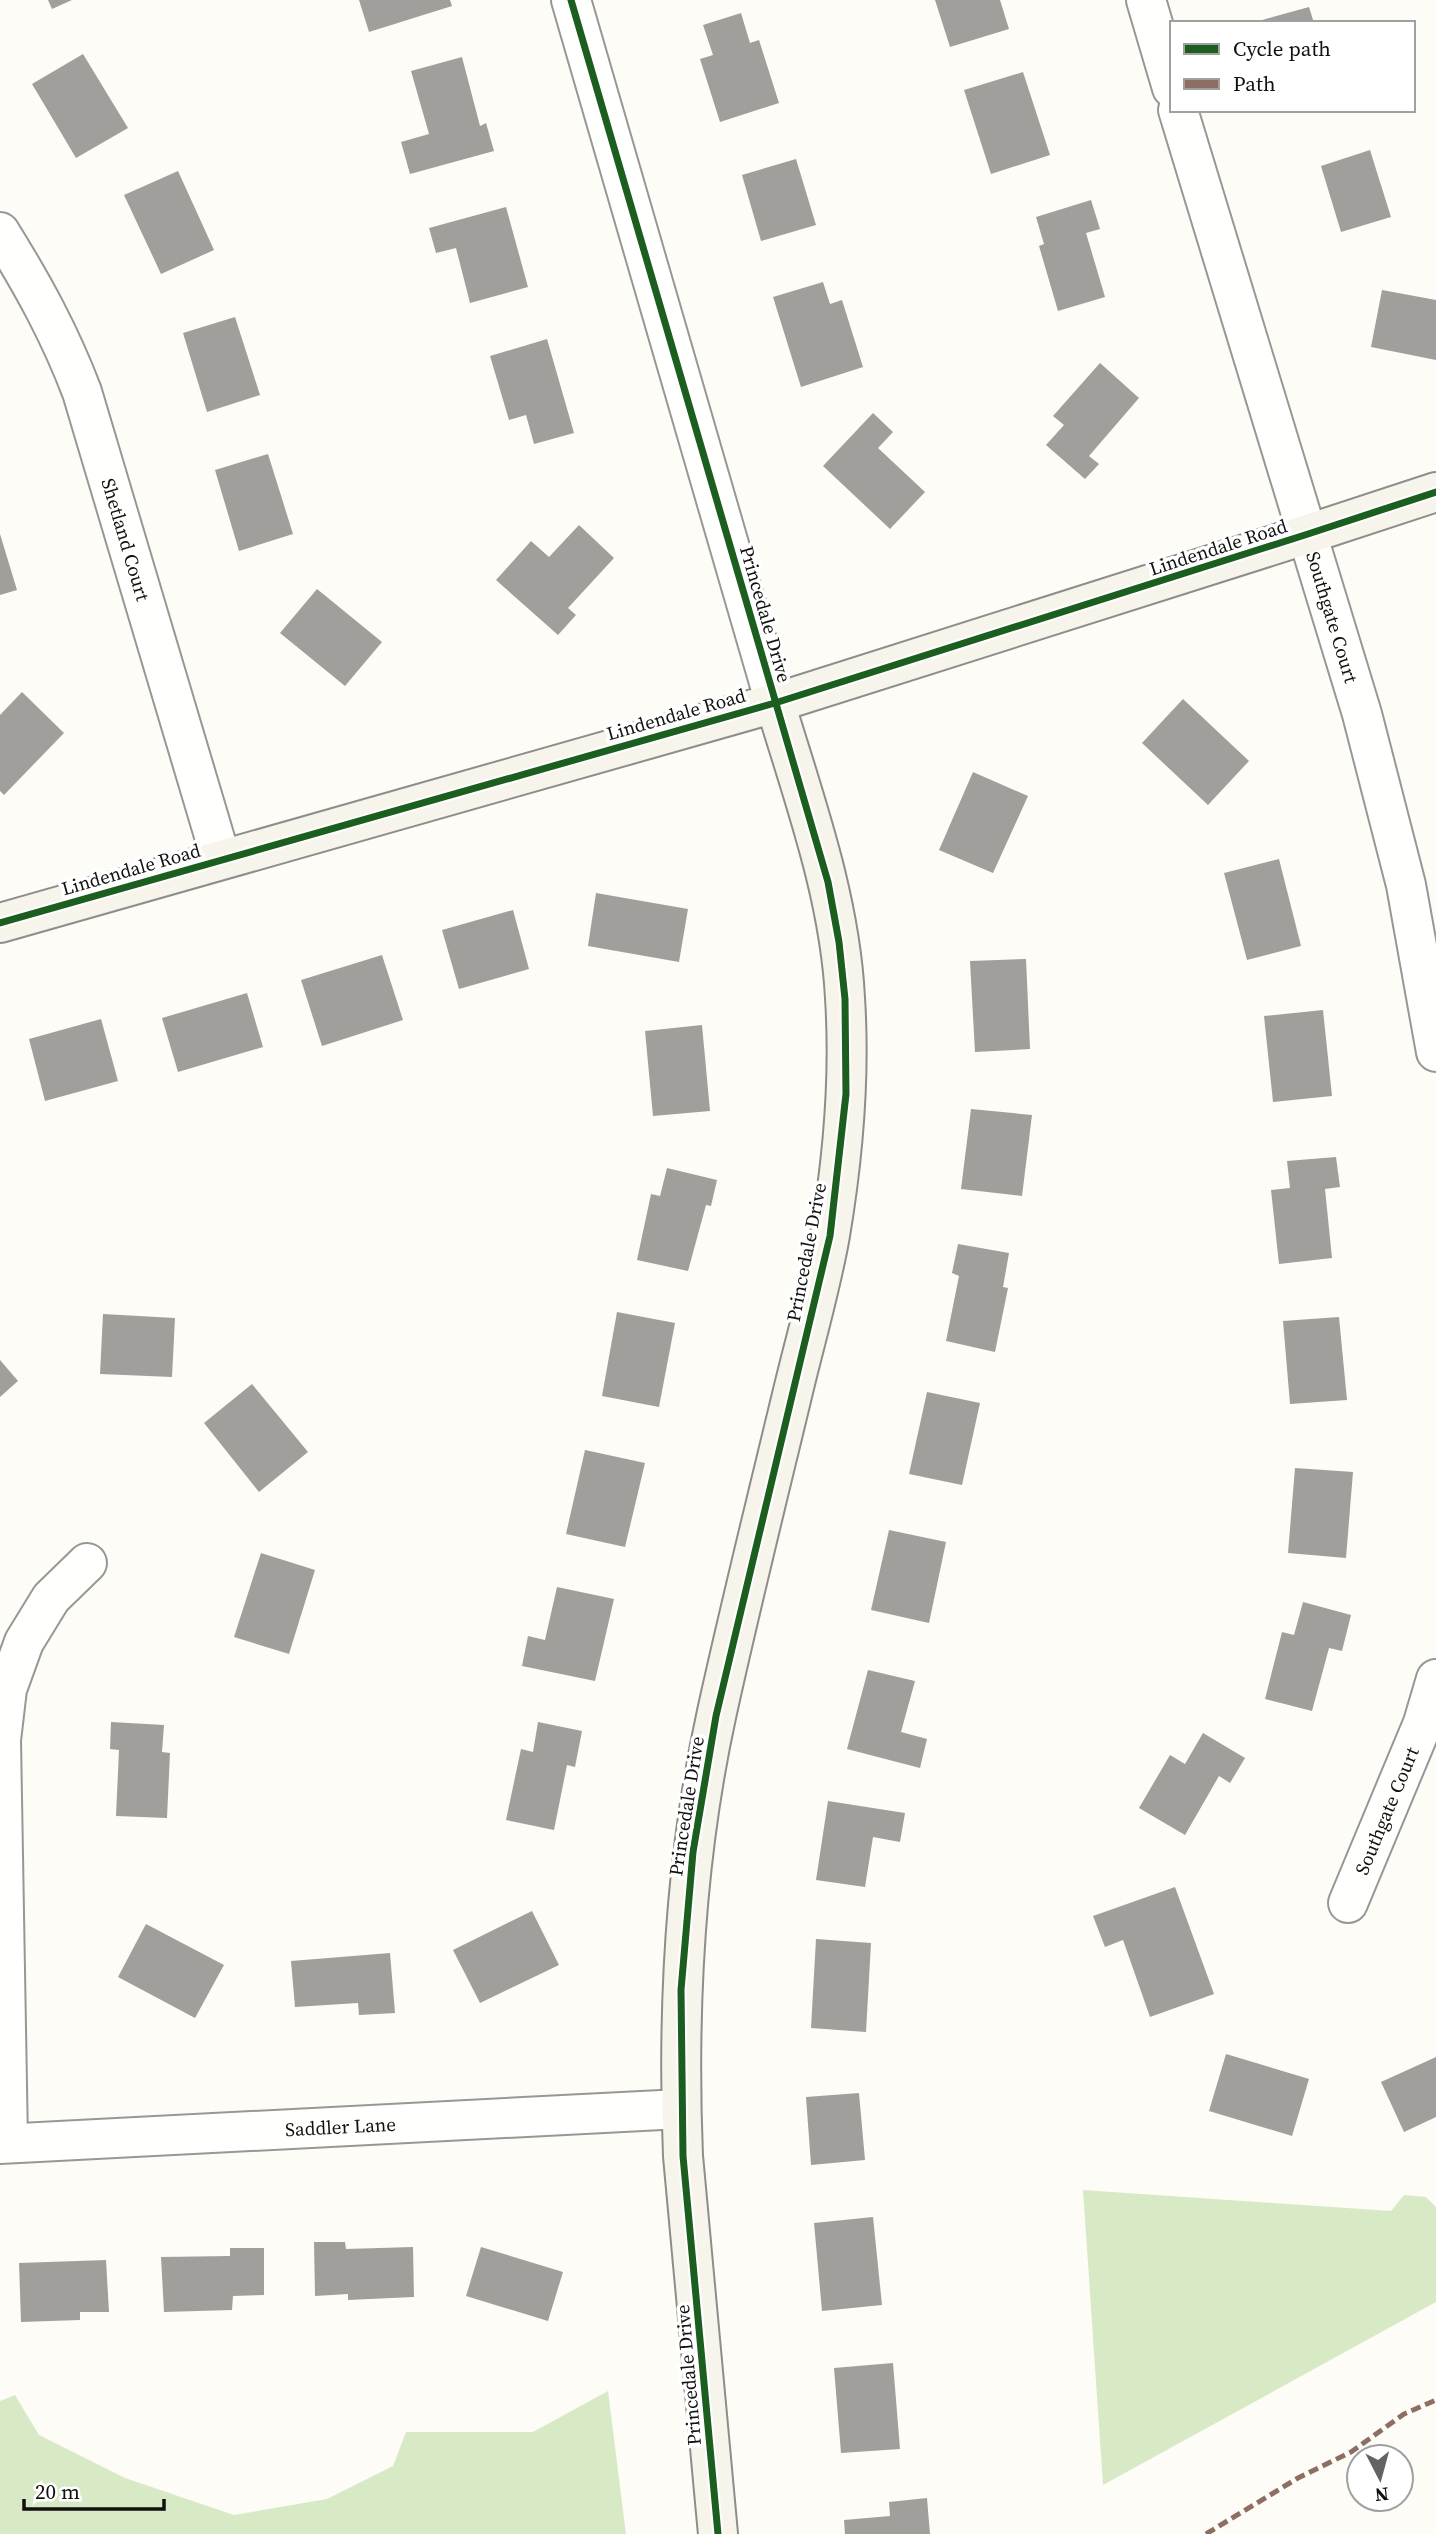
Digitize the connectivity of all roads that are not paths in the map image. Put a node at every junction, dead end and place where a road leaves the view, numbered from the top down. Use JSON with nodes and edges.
{"nodes":[{"id":1,"x":571,"y":0,"type":"edge"},
{"id":2,"x":1146,"y":0,"type":"edge"},
{"id":3,"x":1170,"y":81,"type":"edge"},
{"id":4,"x":1179,"y":112,"type":"edge"},
{"id":5,"x":0,"y":232,"type":"edge"},
{"id":6,"x":1436,"y":492,"type":"edge"},
{"id":7,"x":1308,"y":534,"type":"junction"},
{"id":8,"x":775,"y":702,"type":"junction"},
{"id":9,"x":221,"y":859,"type":"junction"},
{"id":10,"x":0,"y":923,"type":"edge"},
{"id":11,"x":1436,"y":1052,"type":"edge"},
{"id":12,"x":87,"y":1563,"type":"dead end"},
{"id":13,"x":1436,"y":1679,"type":"edge"},
{"id":14,"x":1348,"y":1903,"type":"dead end"},
{"id":15,"x":681,"y":2109,"type":"junction"},
{"id":16,"x":4,"y":2143,"type":"edge"},
{"id":17,"x":718,"y":2534,"type":"edge"}],
"edges":[{"from":1,"to":8,"type":"street","name":"Princedale Drive"},
{"from":2,"to":3,"type":"street"},
{"from":4,"to":7,"type":"street","name":"Southgate Court"},
{"from":5,"to":9,"type":"street","name":"Shetland Court"},
{"from":6,"to":7,"type":"street","name":"Lindendale Road"},
{"from":7,"to":8,"type":"street","name":"Lindendale Road"},
{"from":7,"to":11,"type":"street","name":"Southgate Court"},
{"from":8,"to":9,"type":"street","name":"Lindendale Road"},
{"from":8,"to":15,"type":"street","name":"Princedale Drive"},
{"from":9,"to":10,"type":"street","name":"Lindendale Road"},
{"from":12,"to":16,"type":"street"},
{"from":13,"to":14,"type":"street","name":"Southgate Court"},
{"from":15,"to":16,"type":"street","name":"Saddler Lane"},
{"from":15,"to":17,"type":"street","name":"Princedale Drive"}]}
